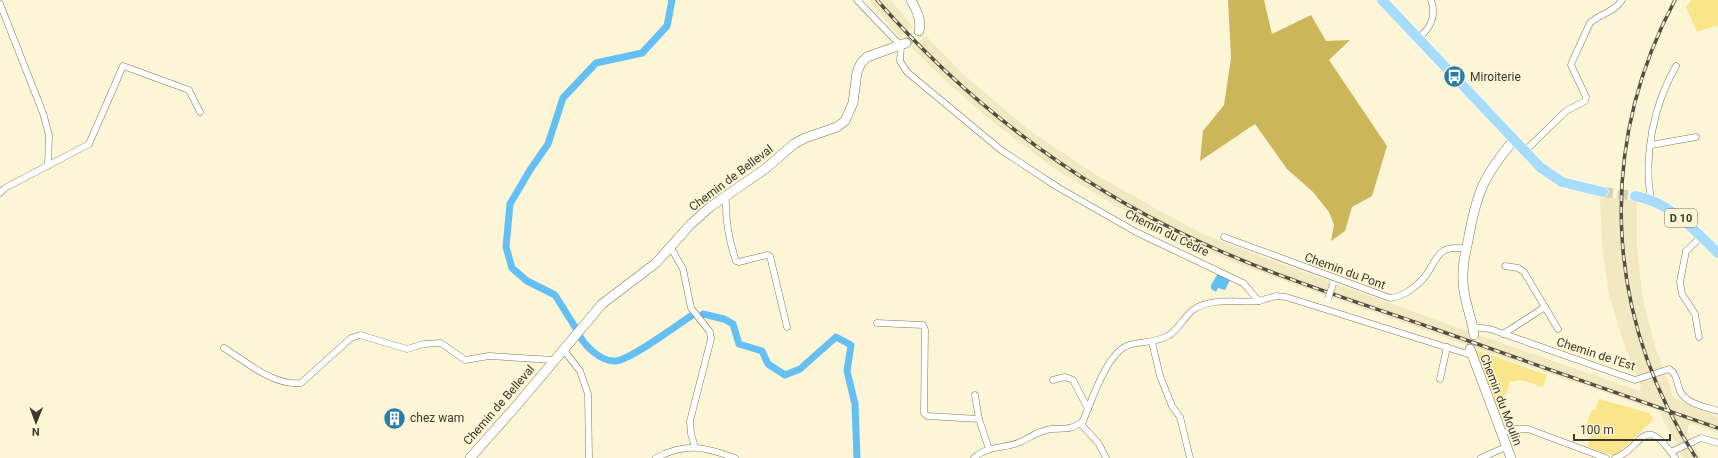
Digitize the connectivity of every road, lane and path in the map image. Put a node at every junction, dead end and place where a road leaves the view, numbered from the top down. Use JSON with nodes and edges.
{"nodes":[{"id":1,"x":858,"y":0,"type":"edge"},
{"id":2,"x":911,"y":0,"type":"edge"},
{"id":3,"x":1382,"y":0,"type":"edge"},
{"id":4,"x":1432,"y":0,"type":"edge"},
{"id":5,"x":1622,"y":0,"type":"edge"},
{"id":6,"x":0,"y":4,"type":"edge"},
{"id":7,"x":919,"y":31,"type":"dead end"},
{"id":8,"x":1418,"y":39,"type":"junction"},
{"id":9,"x":904,"y":44,"type":"junction"},
{"id":10,"x":1676,"y":66,"type":"dead end"},
{"id":11,"x":200,"y":112,"type":"dead end"},
{"id":12,"x":1696,"y":137,"type":"dead end"},
{"id":13,"x":1514,"y":140,"type":"junction"},
{"id":14,"x":1651,"y":145,"type":"junction"},
{"id":15,"x":1525,"y":151,"type":"junction"},
{"id":16,"x":48,"y":166,"type":"junction"},
{"id":17,"x":1603,"y":192,"type":"tunnel mouth"},
{"id":18,"x":0,"y":193,"type":"edge"},
{"id":19,"x":726,"y":195,"type":"junction"},
{"id":20,"x":1635,"y":196,"type":"tunnel mouth"},
{"id":21,"x":1651,"y":200,"type":"junction"},
{"id":22,"x":1224,"y":237,"type":"dead end"},
{"id":23,"x":1701,"y":237,"type":"junction"},
{"id":24,"x":671,"y":248,"type":"junction"},
{"id":25,"x":1466,"y":249,"type":"junction"},
{"id":26,"x":1718,"y":253,"type":"edge"},
{"id":27,"x":1505,"y":266,"type":"dead end"},
{"id":28,"x":1334,"y":282,"type":"junction"},
{"id":29,"x":1259,"y":301,"type":"junction"},
{"id":30,"x":1545,"y":307,"type":"junction"},
{"id":31,"x":1325,"y":308,"type":"junction"},
{"id":32,"x":877,"y":323,"type":"dead end"},
{"id":33,"x":787,"y":327,"type":"dead end"},
{"id":34,"x":1558,"y":329,"type":"dead end"},
{"id":35,"x":1474,"y":331,"type":"joint"},
{"id":36,"x":1503,"y":334,"type":"junction"},
{"id":37,"x":1700,"y":337,"type":"dead end"},
{"id":38,"x":1152,"y":342,"type":"junction"},
{"id":39,"x":1447,"y":347,"type":"junction"},
{"id":40,"x":224,"y":348,"type":"dead end"},
{"id":41,"x":563,"y":349,"type":"junction"},
{"id":42,"x":1471,"y":352,"type":"joint"},
{"id":43,"x":554,"y":360,"type":"junction"},
{"id":44,"x":1440,"y":379,"type":"dead end"},
{"id":45,"x":1053,"y":380,"type":"dead end"},
{"id":46,"x":975,"y":395,"type":"dead end"},
{"id":47,"x":1088,"y":409,"type":"junction"},
{"id":48,"x":1718,"y":411,"type":"edge"},
{"id":49,"x":979,"y":419,"type":"junction"},
{"id":50,"x":1080,"y":424,"type":"junction"},
{"id":51,"x":1501,"y":433,"type":"junction"},
{"id":52,"x":1718,"y":443,"type":"edge"},
{"id":53,"x":694,"y":447,"type":"junction"},
{"id":54,"x":1506,"y":447,"type":"junction"},
{"id":55,"x":989,"y":450,"type":"junction"},
{"id":56,"x":1671,"y":452,"type":"junction"},
{"id":57,"x":470,"y":458,"type":"edge"},
{"id":58,"x":589,"y":458,"type":"edge"},
{"id":59,"x":656,"y":458,"type":"edge"},
{"id":60,"x":735,"y":458,"type":"edge"},
{"id":61,"x":974,"y":458,"type":"edge"},
{"id":62,"x":1106,"y":458,"type":"edge"},
{"id":63,"x":1190,"y":458,"type":"edge"},
{"id":64,"x":1481,"y":458,"type":"edge"},
{"id":65,"x":1511,"y":458,"type":"edge"},
{"id":66,"x":1606,"y":458,"type":"edge"},
{"id":67,"x":1614,"y":458,"type":"edge"},
{"id":68,"x":1675,"y":458,"type":"edge"}],
"edges":[{"from":1,"to":9,"type":"street"},
{"from":2,"to":7,"type":"street"},
{"from":3,"to":8,"type":"main road"},
{"from":4,"to":8,"type":"street"},
{"from":5,"to":15,"type":"street"},
{"from":6,"to":16,"type":"street"},
{"from":8,"to":13,"type":"main road"},
{"from":9,"to":19,"type":"street","name":"Chemin de Belleval"},
{"from":9,"to":29,"type":"street","name":"Chemin du Cèdre"},
{"from":10,"to":14,"type":"street"},
{"from":11,"to":16,"type":"street"},
{"from":12,"to":14,"type":"street"},
{"from":13,"to":15,"type":"main road"},
{"from":13,"to":25,"type":"street"},
{"from":14,"to":21,"type":"street"},
{"from":15,"to":17,"type":"main road"},
{"from":16,"to":18,"type":"street"},
{"from":19,"to":24,"type":"street","name":"Chemin de Belleval"},
{"from":19,"to":33,"type":"street"},
{"from":20,"to":21,"type":"main road","number":"D 10"},
{"from":21,"to":23,"type":"main road","number":"D 10"},
{"from":22,"to":28,"type":"street","name":"Chemin du Pont"},
{"from":23,"to":26,"type":"main road","number":"D 10"},
{"from":23,"to":37,"type":"street"},
{"from":24,"to":41,"type":"street","name":"Chemin de Belleval"},
{"from":24,"to":53,"type":"street"},
{"from":25,"to":28,"type":"street","name":"Chemin du Pont"},
{"from":25,"to":35,"type":"street"},
{"from":27,"to":30,"type":"street"},
{"from":28,"to":31,"type":"street","bridge":true},
{"from":29,"to":31,"type":"street"},
{"from":29,"to":38,"type":"street"},
{"from":30,"to":34,"type":"street"},
{"from":30,"to":36,"type":"street"},
{"from":31,"to":39,"type":"street"},
{"from":32,"to":49,"type":"street"},
{"from":35,"to":36,"type":"street","name":"Chemin de l'Est"},
{"from":36,"to":48,"type":"street","name":"Chemin de l'Est"},
{"from":38,"to":47,"type":"street"},
{"from":38,"to":63,"type":"street"},
{"from":39,"to":42,"type":"street"},
{"from":39,"to":44,"type":"street"},
{"from":40,"to":43,"type":"street"},
{"from":41,"to":43,"type":"street","name":"Chemin de Belleval"},
{"from":41,"to":58,"type":"street"},
{"from":42,"to":51,"type":"street","name":"Chemin du Moulin"},
{"from":43,"to":57,"type":"street","name":"Chemin de Belleval"},
{"from":45,"to":47,"type":"street"},
{"from":46,"to":49,"type":"street"},
{"from":47,"to":50,"type":"street"},
{"from":49,"to":55,"type":"street"},
{"from":50,"to":55,"type":"street"},
{"from":50,"to":62,"type":"street"},
{"from":51,"to":54,"type":"street","name":"Chemin du Moulin"},
{"from":51,"to":66,"type":"street"},
{"from":52,"to":56,"type":"street"},
{"from":53,"to":59,"type":"street"},
{"from":53,"to":60,"type":"street"},
{"from":54,"to":64,"type":"street"},
{"from":54,"to":65,"type":"street","name":"Chemin du Moulin"},
{"from":55,"to":61,"type":"street"},
{"from":56,"to":67,"type":"street"},
{"from":56,"to":68,"type":"street"}]}
